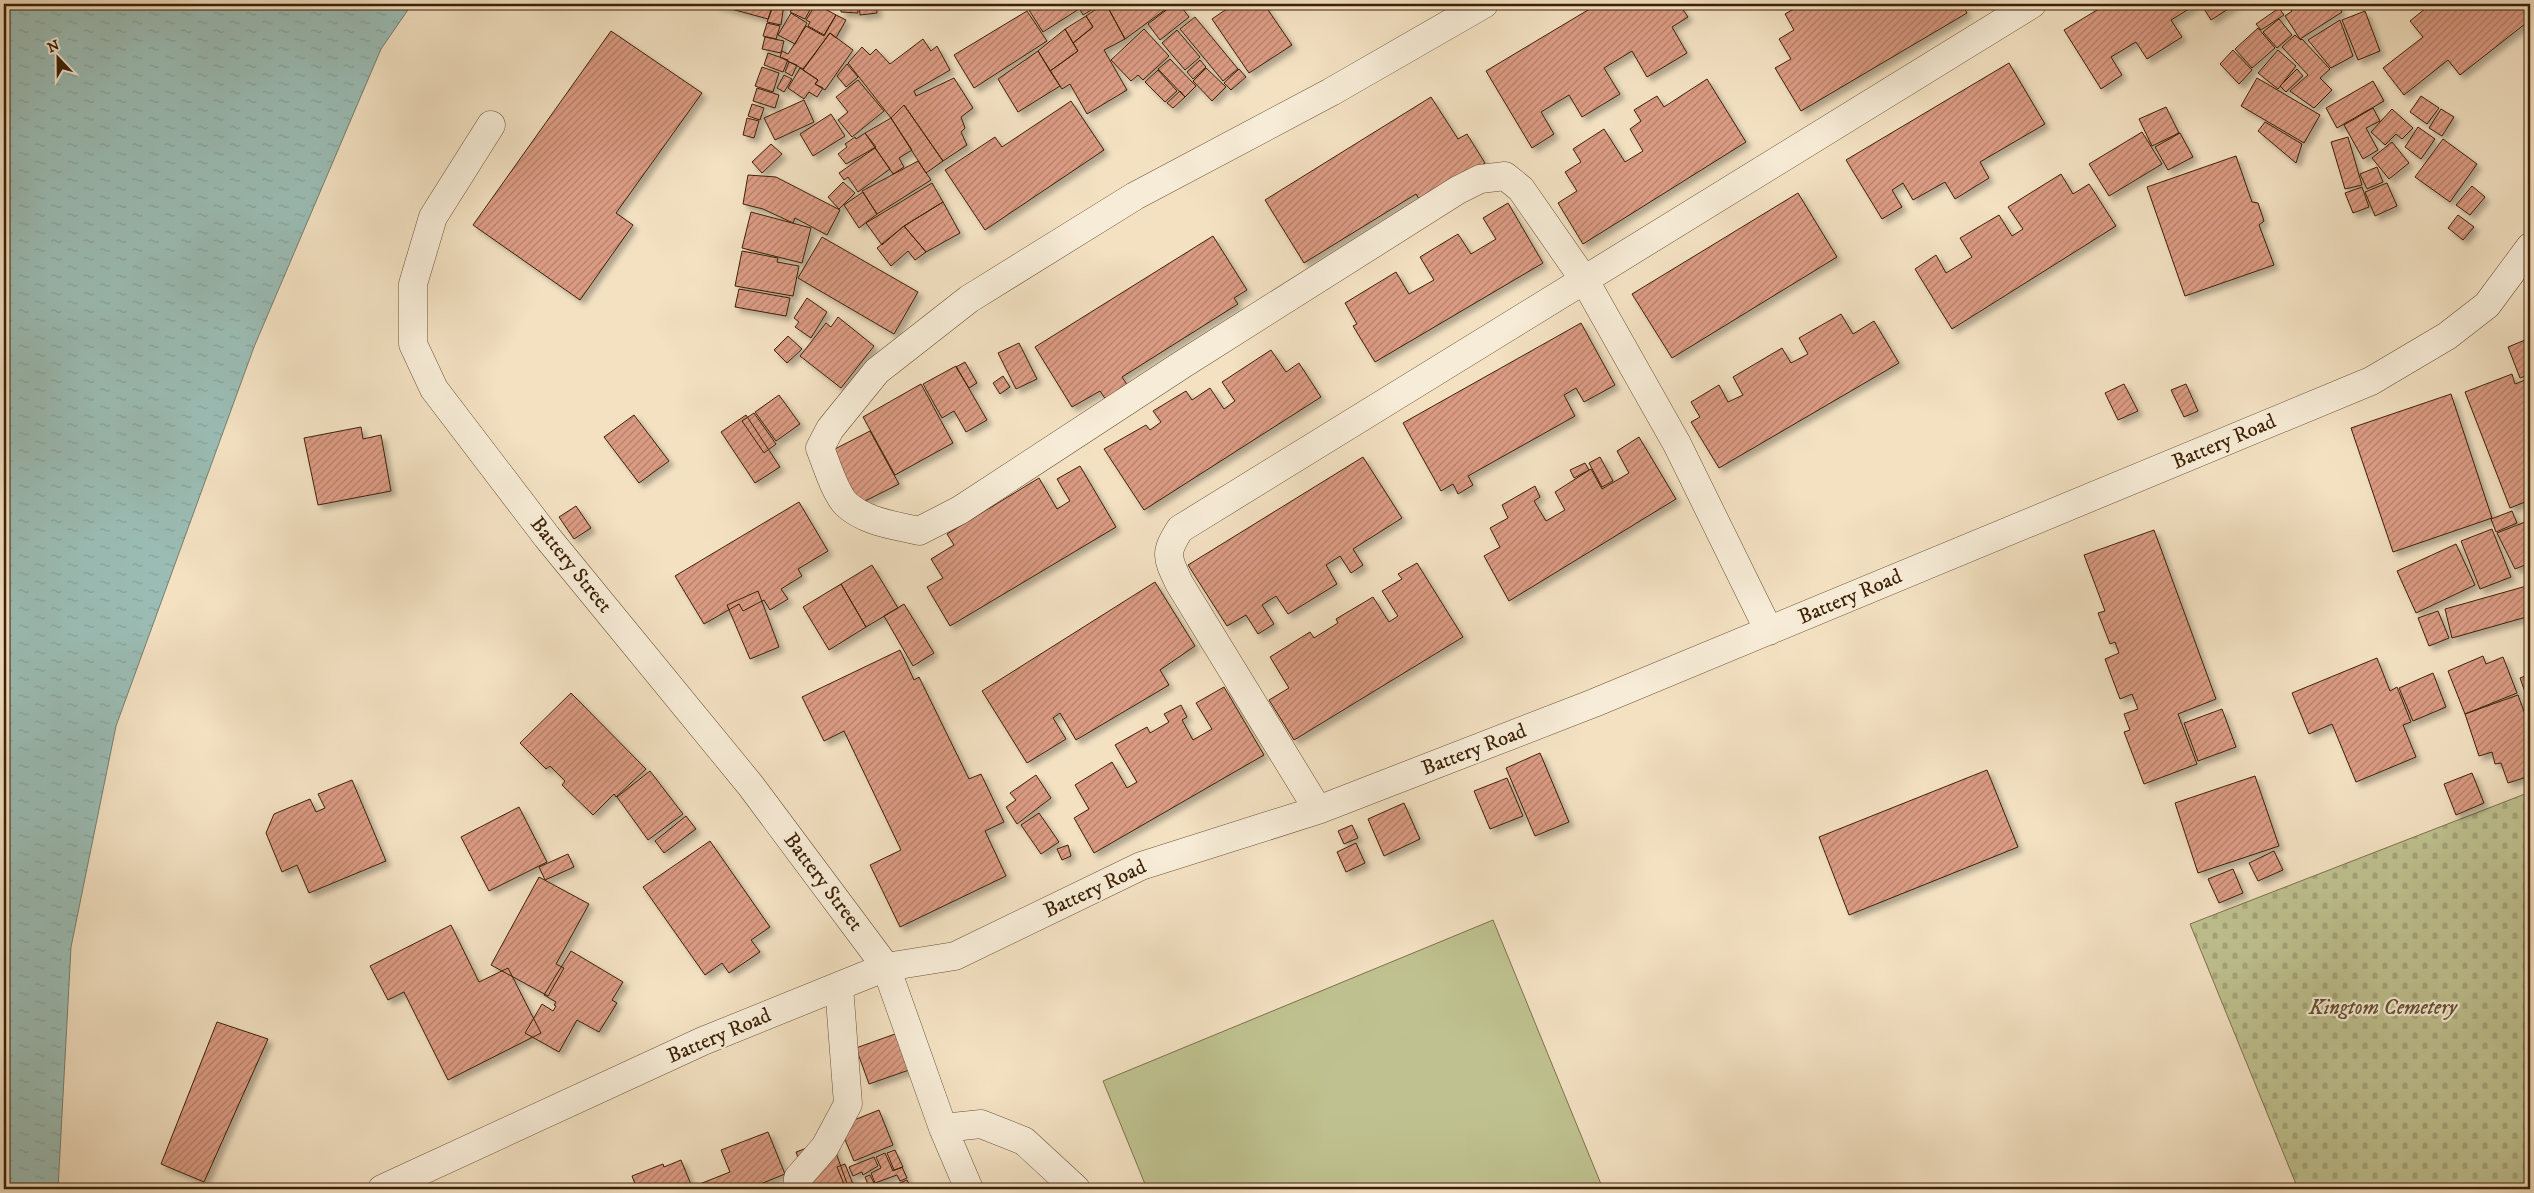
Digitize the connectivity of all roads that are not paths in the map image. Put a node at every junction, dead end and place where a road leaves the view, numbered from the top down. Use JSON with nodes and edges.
{"nodes":[{"id":1,"x":1484,"y":4,"type":"edge"},
{"id":2,"x":2032,"y":4,"type":"edge"},
{"id":3,"x":491,"y":125,"type":"dead end"},
{"id":4,"x":2530,"y":247,"type":"edge"},
{"id":5,"x":1585,"y":281,"type":"junction"},
{"id":6,"x":1769,"y":631,"type":"junction"},
{"id":7,"x":1318,"y":810,"type":"junction"},
{"id":8,"x":886,"y":967,"type":"junction"},
{"id":9,"x":839,"y":986,"type":"junction"},
{"id":10,"x":943,"y":1128,"type":"junction"},
{"id":11,"x":382,"y":1189,"type":"edge"},
{"id":12,"x":797,"y":1189,"type":"edge"},
{"id":13,"x":969,"y":1189,"type":"edge"},
{"id":14,"x":1076,"y":1189,"type":"edge"}],
"edges":[{"from":1,"to":5,"type":"street"},
{"from":2,"to":5,"type":"street"},
{"from":3,"to":8,"type":"street","name":"Battery Street"},
{"from":4,"to":6,"type":"street","name":"Battery Road"},
{"from":5,"to":6,"type":"street"},
{"from":5,"to":7,"type":"street"},
{"from":6,"to":7,"type":"street","name":"Battery Road"},
{"from":7,"to":8,"type":"street","name":"Battery Road"},
{"from":8,"to":9,"type":"street","name":"Battery Road"},
{"from":8,"to":10,"type":"street","name":"Battery Street"},
{"from":9,"to":11,"type":"street","name":"Battery Road"},
{"from":9,"to":12,"type":"street"},
{"from":10,"to":13,"type":"street","name":"Battery Street"},
{"from":10,"to":14,"type":"street"}]}
